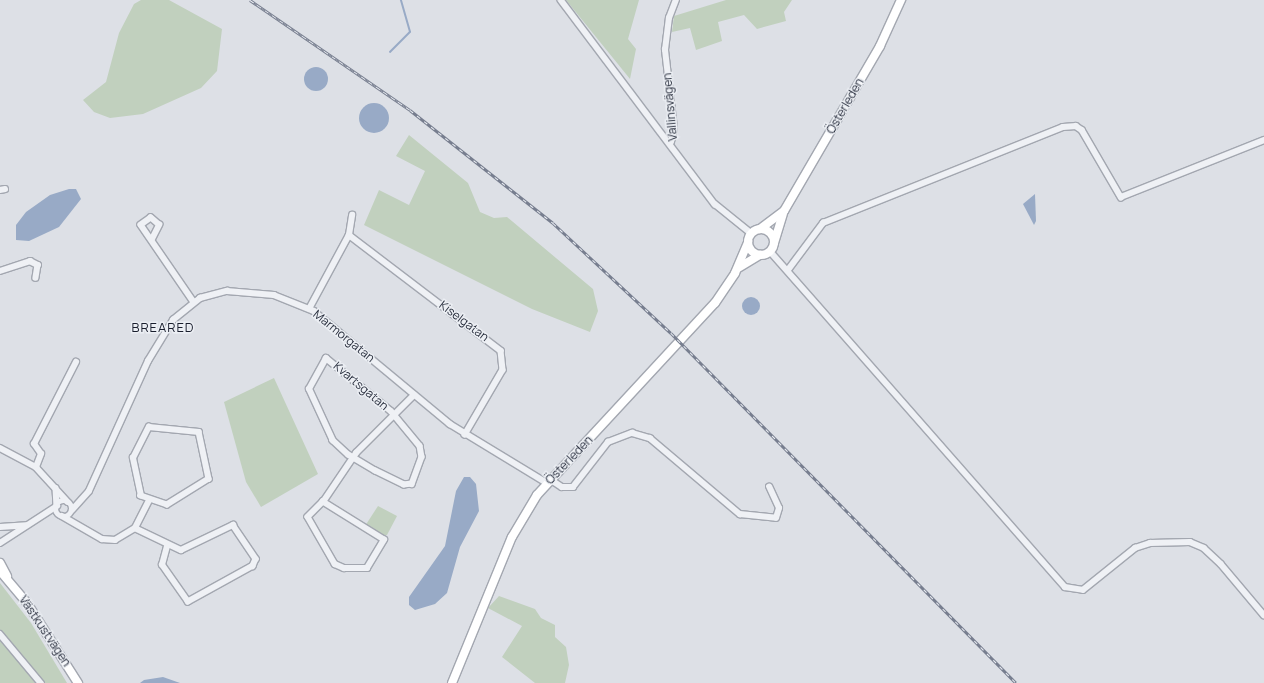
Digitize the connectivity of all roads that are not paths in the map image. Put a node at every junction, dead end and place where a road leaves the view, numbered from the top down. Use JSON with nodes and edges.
{"nodes":[{"id":1,"x":560,"y":0,"type":"edge"},
{"id":2,"x":676,"y":0,"type":"edge"},
{"id":3,"x":901,"y":0,"type":"edge"},
{"id":4,"x":1264,"y":140,"type":"edge"},
{"id":5,"x":671,"y":142,"type":"junction"},
{"id":6,"x":784,"y":210,"type":"junction"},
{"id":7,"x":352,"y":215,"type":"dead end"},
{"id":8,"x":760,"y":229,"type":"junction"},
{"id":9,"x":751,"y":233,"type":"junction"},
{"id":10,"x":349,"y":235,"type":"junction"},
{"id":11,"x":152,"y":239,"type":"junction"},
{"id":12,"x":748,"y":242,"type":"junction"},
{"id":13,"x":772,"y":247,"type":"junction"},
{"id":14,"x":760,"y":255,"type":"junction"},
{"id":15,"x":736,"y":270,"type":"junction"},
{"id":16,"x":788,"y":270,"type":"junction"},
{"id":17,"x":0,"y":271,"type":"edge"},
{"id":18,"x":36,"y":278,"type":"dead end"},
{"id":19,"x":194,"y":302,"type":"junction"},
{"id":20,"x":309,"y":309,"type":"junction"},
{"id":21,"x":76,"y":362,"type":"dead end"},
{"id":22,"x":414,"y":395,"type":"junction"},
{"id":23,"x":394,"y":415,"type":"junction"},
{"id":24,"x":465,"y":435,"type":"junction"},
{"id":25,"x":0,"y":448,"type":"edge"},
{"id":26,"x":352,"y":458,"type":"junction"},
{"id":27,"x":36,"y":466,"type":"junction"},
{"id":28,"x":548,"y":481,"type":"junction"},
{"id":29,"x":56,"y":487,"type":"junction"},
{"id":30,"x":769,"y":487,"type":"dead end"},
{"id":31,"x":81,"y":500,"type":"junction"},
{"id":32,"x":149,"y":501,"type":"junction"},
{"id":33,"x":68,"y":502,"type":"junction"},
{"id":34,"x":323,"y":502,"type":"junction"},
{"id":35,"x":57,"y":506,"type":"junction"},
{"id":36,"x":71,"y":511,"type":"junction"},
{"id":37,"x":61,"y":515,"type":"junction"},
{"id":38,"x":42,"y":517,"type":"junction"},
{"id":39,"x":32,"y":523,"type":"junction"},
{"id":40,"x":76,"y":526,"type":"junction"},
{"id":41,"x":0,"y":527,"type":"edge"},
{"id":42,"x":135,"y":528,"type":"junction"},
{"id":43,"x":0,"y":543,"type":"edge"},
{"id":44,"x":167,"y":546,"type":"junction"},
{"id":45,"x":0,"y":563,"type":"edge"},
{"id":46,"x":0,"y":571,"type":"edge"},
{"id":47,"x":9,"y":580,"type":"junction"},
{"id":48,"x":1264,"y":615,"type":"edge"},
{"id":49,"x":1,"y":638,"type":"edge"},
{"id":50,"x":41,"y":683,"type":"edge"},
{"id":51,"x":78,"y":683,"type":"edge"},
{"id":52,"x":452,"y":683,"type":"edge"}],
"edges":[{"from":1,"to":5,"type":"street"},
{"from":2,"to":5,"type":"street","name":"Vallinsvägen"},
{"from":3,"to":6,"type":"main road","name":"Österleden"},
{"from":4,"to":16,"type":"street"},
{"from":5,"to":9,"type":"street","name":"Vallinsvägen"},
{"from":6,"to":8,"type":"main road","name":"Österleden"},
{"from":6,"to":13,"type":"main road","name":"Österleden"},
{"from":7,"to":10,"type":"street"},
{"from":8,"to":9,"type":"main road","name":"Österleden"},
{"from":8,"to":13,"type":"main road"},
{"from":9,"to":12,"type":"main road","name":"Österleden"},
{"from":10,"to":20,"type":"street"},
{"from":10,"to":24,"type":"street","name":"Kiselgatan"},
{"from":11,"to":11,"type":"street"},
{"from":11,"to":19,"type":"street"},
{"from":12,"to":14,"type":"main road"},
{"from":12,"to":15,"type":"main road","name":"Österleden"},
{"from":13,"to":14,"type":"main road","name":"Österleden"},
{"from":13,"to":16,"type":"street"},
{"from":14,"to":15,"type":"main road","name":"Österleden"},
{"from":15,"to":28,"type":"main road","name":"Österleden"},
{"from":16,"to":48,"type":"street"},
{"from":17,"to":18,"type":"street"},
{"from":19,"to":20,"type":"street","name":"Marmorgatan"},
{"from":19,"to":31,"type":"street","name":"Marmorgatan"},
{"from":20,"to":22,"type":"street","name":"Marmorgatan"},
{"from":21,"to":27,"type":"street"},
{"from":22,"to":23,"type":"street"},
{"from":22,"to":24,"type":"street","name":"Marmorgatan"},
{"from":23,"to":26,"type":"street"},
{"from":23,"to":26,"type":"street"},
{"from":23,"to":26,"type":"street","name":"Kvartsgatan"},
{"from":24,"to":28,"type":"street","name":"Marmorgatan"},
{"from":25,"to":27,"type":"street"},
{"from":26,"to":34,"type":"street"},
{"from":27,"to":29,"type":"street"},
{"from":28,"to":30,"type":"street","name":"Marmorgatan"},
{"from":28,"to":52,"type":"main road","name":"Österleden"},
{"from":29,"to":33,"type":"street"},
{"from":29,"to":35,"type":"street"},
{"from":31,"to":33,"type":"street"},
{"from":31,"to":36,"type":"street","name":"Marmorgatan"},
{"from":32,"to":32,"type":"street"},
{"from":32,"to":42,"type":"street"},
{"from":33,"to":35,"type":"street"},
{"from":33,"to":36,"type":"street"},
{"from":34,"to":34,"type":"street"},
{"from":35,"to":37,"type":"street"},
{"from":35,"to":38,"type":"street"},
{"from":36,"to":37,"type":"street"},
{"from":36,"to":40,"type":"street"},
{"from":37,"to":38,"type":"street"},
{"from":37,"to":40,"type":"street"},
{"from":38,"to":39,"type":"street"},
{"from":39,"to":41,"type":"street"},
{"from":39,"to":43,"type":"street"},
{"from":40,"to":42,"type":"street"},
{"from":42,"to":44,"type":"street"},
{"from":44,"to":44,"type":"street"},
{"from":45,"to":47,"type":"main road","name":"Västkustvägen"},
{"from":46,"to":47,"type":"main road","name":"Västkustvägen"},
{"from":47,"to":51,"type":"main road","name":"Västkustvägen"},
{"from":49,"to":50,"type":"street"}]}
